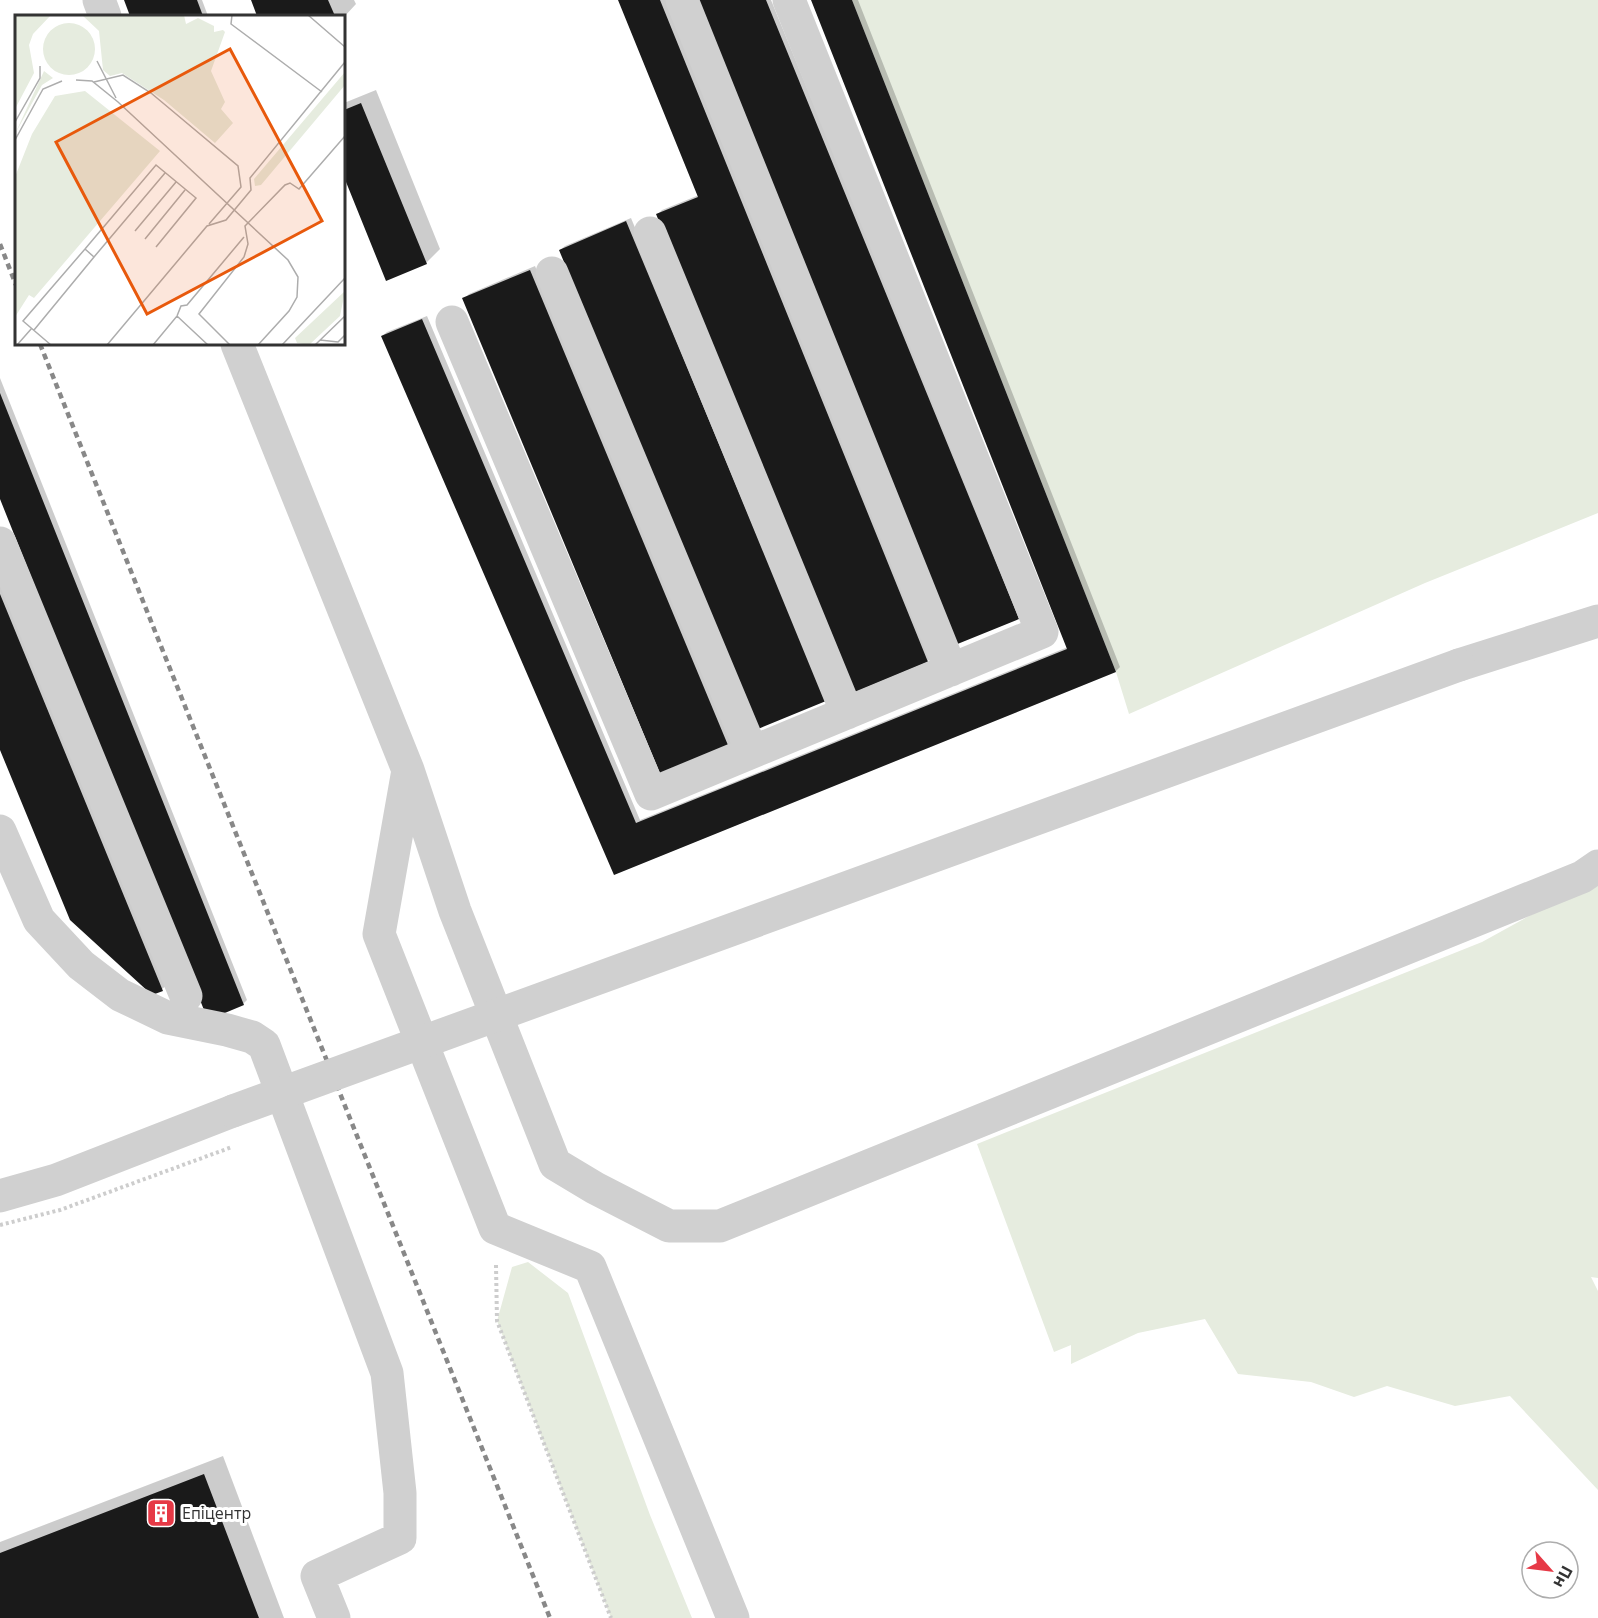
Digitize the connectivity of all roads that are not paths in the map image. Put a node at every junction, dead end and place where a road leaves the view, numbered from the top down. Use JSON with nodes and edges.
{"nodes":[{"id":1,"x":99,"y":0,"type":"edge"},
{"id":2,"x":682,"y":0,"type":"edge"},
{"id":3,"x":789,"y":0,"type":"edge"},
{"id":4,"x":105,"y":15,"type":"edge"},
{"id":5,"x":650,"y":233,"type":"dead end"},
{"id":6,"x":552,"y":273,"type":"dead end"},
{"id":7,"x":452,"y":322,"type":"dead end"},
{"id":8,"x":237,"y":345,"type":"edge"},
{"id":9,"x":0,"y":543,"type":"edge"},
{"id":10,"x":1598,"y":621,"type":"edge"},
{"id":11,"x":951,"y":670,"type":"junction"},
{"id":12,"x":847,"y":713,"type":"junction"},
{"id":13,"x":752,"y":752,"type":"junction"},
{"id":14,"x":408,"y":770,"type":"junction"},
{"id":15,"x":0,"y":831,"type":"edge"},
{"id":16,"x":1598,"y":866,"type":"edge"},
{"id":17,"x":186,"y":996,"type":"dead end"},
{"id":18,"x":0,"y":1196,"type":"edge"},
{"id":19,"x":334,"y":1618,"type":"edge"},
{"id":20,"x":733,"y":1618,"type":"edge"}],
"edges":[{"from":1,"to":4,"type":"street"},
{"from":2,"to":11,"type":"street"},
{"from":3,"to":11,"type":"street"},
{"from":5,"to":12,"type":"street"},
{"from":6,"to":13,"type":"street"},
{"from":7,"to":13,"type":"street"},
{"from":8,"to":14,"type":"street"},
{"from":9,"to":17,"type":"street"},
{"from":10,"to":18,"type":"street","bridge":true},
{"from":11,"to":12,"type":"street"},
{"from":12,"to":13,"type":"street"},
{"from":14,"to":16,"type":"street"},
{"from":14,"to":20,"type":"street"},
{"from":15,"to":19,"type":"street"}]}
